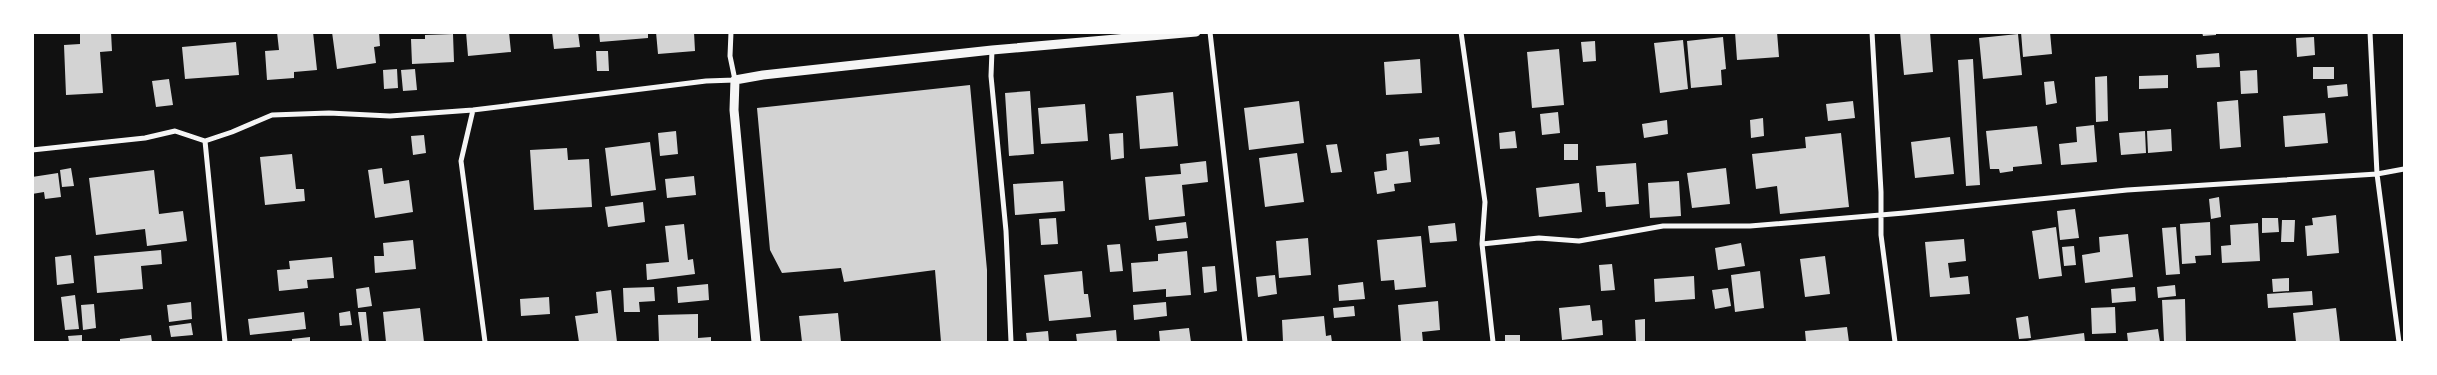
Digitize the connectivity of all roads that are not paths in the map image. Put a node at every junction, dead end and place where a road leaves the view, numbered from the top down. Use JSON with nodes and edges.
{"nodes":[{"id":1,"x":731,"y":32,"type":"edge"},
{"id":2,"x":1196,"y":32,"type":"edge"},
{"id":3,"x":1210,"y":32,"type":"edge"},
{"id":4,"x":1461,"y":32,"type":"edge"},
{"id":5,"x":1872,"y":32,"type":"edge"},
{"id":6,"x":2370,"y":32,"type":"edge"},
{"id":7,"x":992,"y":50,"type":"junction"},
{"id":8,"x":735,"y":80,"type":"junction"},
{"id":9,"x":473,"y":110,"type":"junction"},
{"id":10,"x":205,"y":141,"type":"junction"},
{"id":11,"x":32,"y":150,"type":"edge"},
{"id":12,"x":2404,"y":169,"type":"edge"},
{"id":13,"x":2377,"y":174,"type":"junction"},
{"id":14,"x":1881,"y":215,"type":"junction"},
{"id":15,"x":1482,"y":244,"type":"junction"},
{"id":16,"x":225,"y":342,"type":"edge"},
{"id":17,"x":485,"y":342,"type":"edge"},
{"id":18,"x":756,"y":342,"type":"edge"},
{"id":19,"x":1011,"y":342,"type":"edge"},
{"id":20,"x":1245,"y":342,"type":"edge"},
{"id":21,"x":1493,"y":342,"type":"edge"},
{"id":22,"x":1895,"y":342,"type":"edge"},
{"id":23,"x":2399,"y":342,"type":"edge"}],
"edges":[{"from":1,"to":8,"type":"street"},
{"from":2,"to":7,"type":"street"},
{"from":3,"to":20,"type":"street"},
{"from":4,"to":15,"type":"street"},
{"from":5,"to":14,"type":"street"},
{"from":6,"to":13,"type":"street"},
{"from":7,"to":8,"type":"street"},
{"from":7,"to":19,"type":"street"},
{"from":8,"to":9,"type":"street"},
{"from":8,"to":18,"type":"street"},
{"from":9,"to":10,"type":"street"},
{"from":9,"to":17,"type":"street"},
{"from":10,"to":11,"type":"street"},
{"from":10,"to":16,"type":"street"},
{"from":12,"to":13,"type":"street"},
{"from":13,"to":14,"type":"street"},
{"from":13,"to":23,"type":"street"},
{"from":14,"to":15,"type":"street"},
{"from":14,"to":22,"type":"street"},
{"from":15,"to":21,"type":"street"}]}
